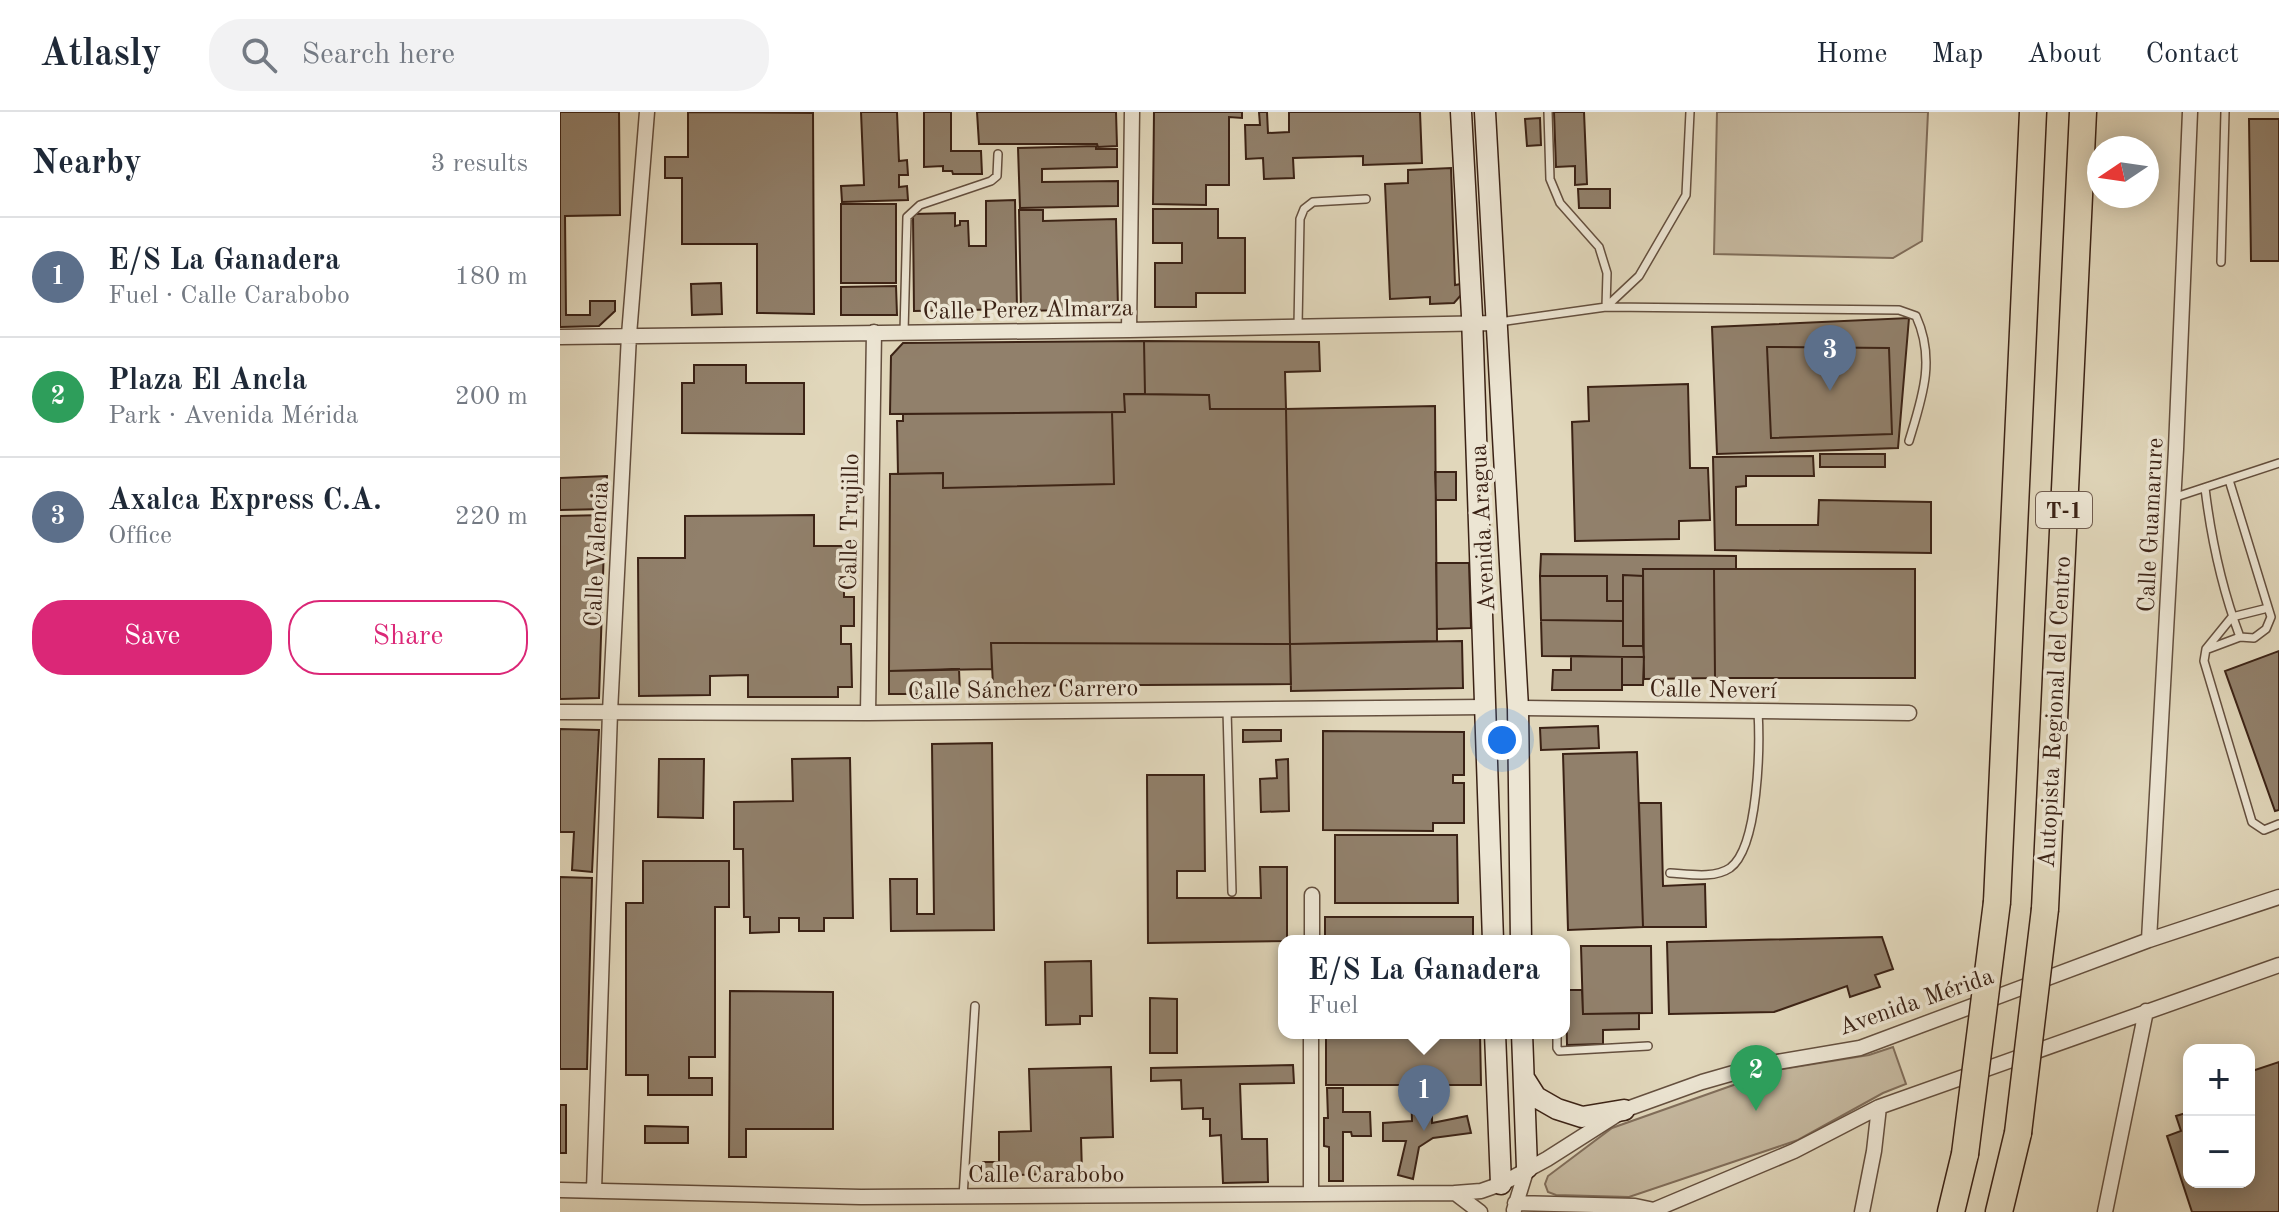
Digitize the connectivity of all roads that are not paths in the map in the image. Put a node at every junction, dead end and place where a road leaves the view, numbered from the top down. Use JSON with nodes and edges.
{"nodes":[{"id":1,"x":647,"y":112,"type":"edge"},
{"id":2,"x":1132,"y":112,"type":"edge"},
{"id":3,"x":1461,"y":112,"type":"edge"},
{"id":4,"x":1485,"y":112,"type":"edge"},
{"id":5,"x":1548,"y":112,"type":"edge"},
{"id":6,"x":1690,"y":112,"type":"edge"},
{"id":7,"x":2033,"y":112,"type":"edge"},
{"id":8,"x":2083,"y":112,"type":"edge"},
{"id":9,"x":2190,"y":112,"type":"edge"},
{"id":10,"x":2225,"y":112,"type":"edge"},
{"id":11,"x":998,"y":154,"type":"dead end"},
{"id":12,"x":1366,"y":199,"type":"dead end"},
{"id":13,"x":2221,"y":262,"type":"dead end"},
{"id":14,"x":1606,"y":307,"type":"junction"},
{"id":15,"x":1497,"y":323,"type":"junction"},
{"id":16,"x":1473,"y":324,"type":"junction"},
{"id":17,"x":1298,"y":326,"type":"junction"},
{"id":18,"x":1129,"y":330,"type":"junction"},
{"id":19,"x":874,"y":332,"type":"junction"},
{"id":20,"x":904,"y":332,"type":"junction"},
{"id":21,"x":629,"y":335,"type":"junction"},
{"id":22,"x":560,"y":337,"type":"edge"},
{"id":23,"x":1909,"y":441,"type":"dead end"},
{"id":24,"x":2279,"y":463,"type":"edge"},
{"id":25,"x":2229,"y":480,"type":"junction"},
{"id":26,"x":2205,"y":488,"type":"junction"},
{"id":27,"x":2173,"y":498,"type":"junction"},
{"id":28,"x":2268,"y":608,"type":"junction"},
{"id":29,"x":2232,"y":617,"type":"junction"},
{"id":30,"x":2240,"y":637,"type":"junction"},
{"id":31,"x":2206,"y":649,"type":"junction"},
{"id":32,"x":1486,"y":707,"type":"junction"},
{"id":33,"x":1518,"y":708,"type":"junction"},
{"id":34,"x":1227,"y":710,"type":"junction"},
{"id":35,"x":1758,"y":711,"type":"junction"},
{"id":36,"x":560,"y":712,"type":"edge"},
{"id":37,"x":610,"y":712,"type":"junction"},
{"id":38,"x":868,"y":713,"type":"junction"},
{"id":39,"x":1909,"y":713,"type":"dead end"},
{"id":40,"x":2279,"y":824,"type":"edge"},
{"id":41,"x":1670,"y":873,"type":"dead end"},
{"id":42,"x":1232,"y":892,"type":"dead end"},
{"id":43,"x":1312,"y":895,"type":"dead end"},
{"id":44,"x":2279,"y":897,"type":"edge"},
{"id":45,"x":1312,"y":935,"type":"edge"},
{"id":46,"x":1493,"y":935,"type":"edge"},
{"id":47,"x":1521,"y":935,"type":"edge"},
{"id":48,"x":2149,"y":940,"type":"junction"},
{"id":49,"x":2279,"y":965,"type":"edge"},
{"id":50,"x":975,"y":1006,"type":"dead end"},
{"id":51,"x":2146,"y":1011,"type":"junction"},
{"id":52,"x":1311,"y":1039,"type":"edge"},
{"id":53,"x":1495,"y":1039,"type":"edge"},
{"id":54,"x":1522,"y":1039,"type":"edge"},
{"id":55,"x":1557,"y":1039,"type":"edge"},
{"id":56,"x":1648,"y":1046,"type":"dead end"},
{"id":57,"x":1523,"y":1077,"type":"junction"},
{"id":58,"x":1879,"y":1107,"type":"junction"},
{"id":59,"x":1624,"y":1110,"type":"junction"},
{"id":60,"x":1527,"y":1168,"type":"junction"},
{"id":61,"x":1501,"y":1184,"type":"junction"},
{"id":62,"x":560,"y":1190,"type":"edge"},
{"id":63,"x":594,"y":1190,"type":"junction"},
{"id":64,"x":1455,"y":1193,"type":"junction"},
{"id":65,"x":1311,"y":1194,"type":"junction"},
{"id":66,"x":963,"y":1197,"type":"junction"},
{"id":67,"x":1515,"y":1207,"type":"edge"},
{"id":68,"x":1651,"y":1211,"type":"edge"},
{"id":69,"x":1480,"y":1212,"type":"edge"},
{"id":70,"x":1862,"y":1212,"type":"edge"},
{"id":71,"x":1951,"y":1212,"type":"edge"},
{"id":72,"x":1999,"y":1212,"type":"edge"},
{"id":73,"x":2105,"y":1212,"type":"edge"}],
"edges":[{"from":1,"to":21,"type":"street","name":"Calle Valencia"},
{"from":2,"to":18,"type":"street"},
{"from":3,"to":16,"type":"street","name":"Avenida Aragua"},
{"from":4,"to":15,"type":"street","name":"Avenida Aragua"},
{"from":5,"to":14,"type":"lane"},
{"from":6,"to":14,"type":"lane"},
{"from":7,"to":71,"type":"highway","name":"Autopista Regional del Centro","number":"T-1","bridge":true},
{"from":8,"to":72,"type":"highway","name":"Autopista Regional del Centro","number":"T-1","bridge":true},
{"from":9,"to":27,"type":"street","name":"Calle Guamarure"},
{"from":10,"to":13,"type":"lane"},
{"from":11,"to":20,"type":"lane"},
{"from":12,"to":17,"type":"lane"},
{"from":14,"to":15,"type":"lane"},
{"from":14,"to":23,"type":"lane"},
{"from":15,"to":16,"type":"street","name":"Calle Perez Almarza"},
{"from":15,"to":33,"type":"street","name":"Avenida Aragua"},
{"from":16,"to":17,"type":"street","name":"Calle Perez Almarza"},
{"from":16,"to":32,"type":"street","name":"Avenida Aragua"},
{"from":17,"to":18,"type":"street","name":"Calle Perez Almarza"},
{"from":18,"to":20,"type":"street","name":"Calle Perez Almarza"},
{"from":19,"to":20,"type":"street","name":"Calle Perez Almarza"},
{"from":19,"to":21,"type":"street","name":"Calle Perez Almarza"},
{"from":19,"to":38,"type":"street","name":"Calle Trujillo"},
{"from":21,"to":22,"type":"street","name":"Calle Perez Almarza"},
{"from":21,"to":37,"type":"street","name":"Calle Valencia"},
{"from":24,"to":25,"type":"lane"},
{"from":25,"to":26,"type":"lane"},
{"from":25,"to":28,"type":"lane"},
{"from":26,"to":27,"type":"lane"},
{"from":26,"to":29,"type":"lane"},
{"from":27,"to":48,"type":"street","name":"Calle Guamarure"},
{"from":28,"to":29,"type":"lane"},
{"from":28,"to":30,"type":"lane"},
{"from":29,"to":30,"type":"lane"},
{"from":29,"to":31,"type":"lane"},
{"from":30,"to":31,"type":"lane"},
{"from":31,"to":40,"type":"lane"},
{"from":32,"to":34,"type":"street","name":"Calle Sánchez Carrero"},
{"from":32,"to":46,"type":"street","name":"Avenida Aragua"},
{"from":33,"to":35,"type":"street","name":"Calle Neverí"},
{"from":33,"to":47,"type":"street","name":"Avenida Aragua"},
{"from":34,"to":38,"type":"street","name":"Calle Sánchez Carrero"},
{"from":34,"to":42,"type":"lane"},
{"from":35,"to":39,"type":"street","name":"Calle Neverí"},
{"from":35,"to":41,"type":"lane"},
{"from":36,"to":37,"type":"street","name":"Calle Sánchez Carrero"},
{"from":37,"to":38,"type":"street","name":"Calle Sánchez Carrero"},
{"from":37,"to":63,"type":"street","name":"Calle Valencia"},
{"from":43,"to":45,"type":"street"},
{"from":44,"to":48,"type":"street","name":"Avenida Mérida"},
{"from":48,"to":59,"type":"street","name":"Avenida Mérida"},
{"from":49,"to":51,"type":"street"},
{"from":50,"to":66,"type":"lane"},
{"from":51,"to":58,"type":"street"},
{"from":51,"to":73,"type":"street"},
{"from":52,"to":65,"type":"street"},
{"from":53,"to":61,"type":"street"},
{"from":54,"to":57,"type":"street"},
{"from":55,"to":56,"type":"lane"},
{"from":57,"to":59,"type":"street"},
{"from":57,"to":60,"type":"street"},
{"from":58,"to":68,"type":"street"},
{"from":58,"to":70,"type":"street"},
{"from":59,"to":60,"type":"street","name":"Avenida Mérida"},
{"from":60,"to":61,"type":"street","name":"Calle Carabobo"},
{"from":60,"to":67,"type":"street"},
{"from":61,"to":64,"type":"street","name":"Calle Carabobo"},
{"from":61,"to":67,"type":"street"},
{"from":62,"to":63,"type":"street","name":"Calle Carabobo"},
{"from":63,"to":66,"type":"street","name":"Calle Carabobo"},
{"from":64,"to":65,"type":"street","name":"Calle Carabobo"},
{"from":64,"to":69,"type":"street"},
{"from":65,"to":66,"type":"street","name":"Calle Carabobo"},
{"from":67,"to":68,"type":"street"}]}
